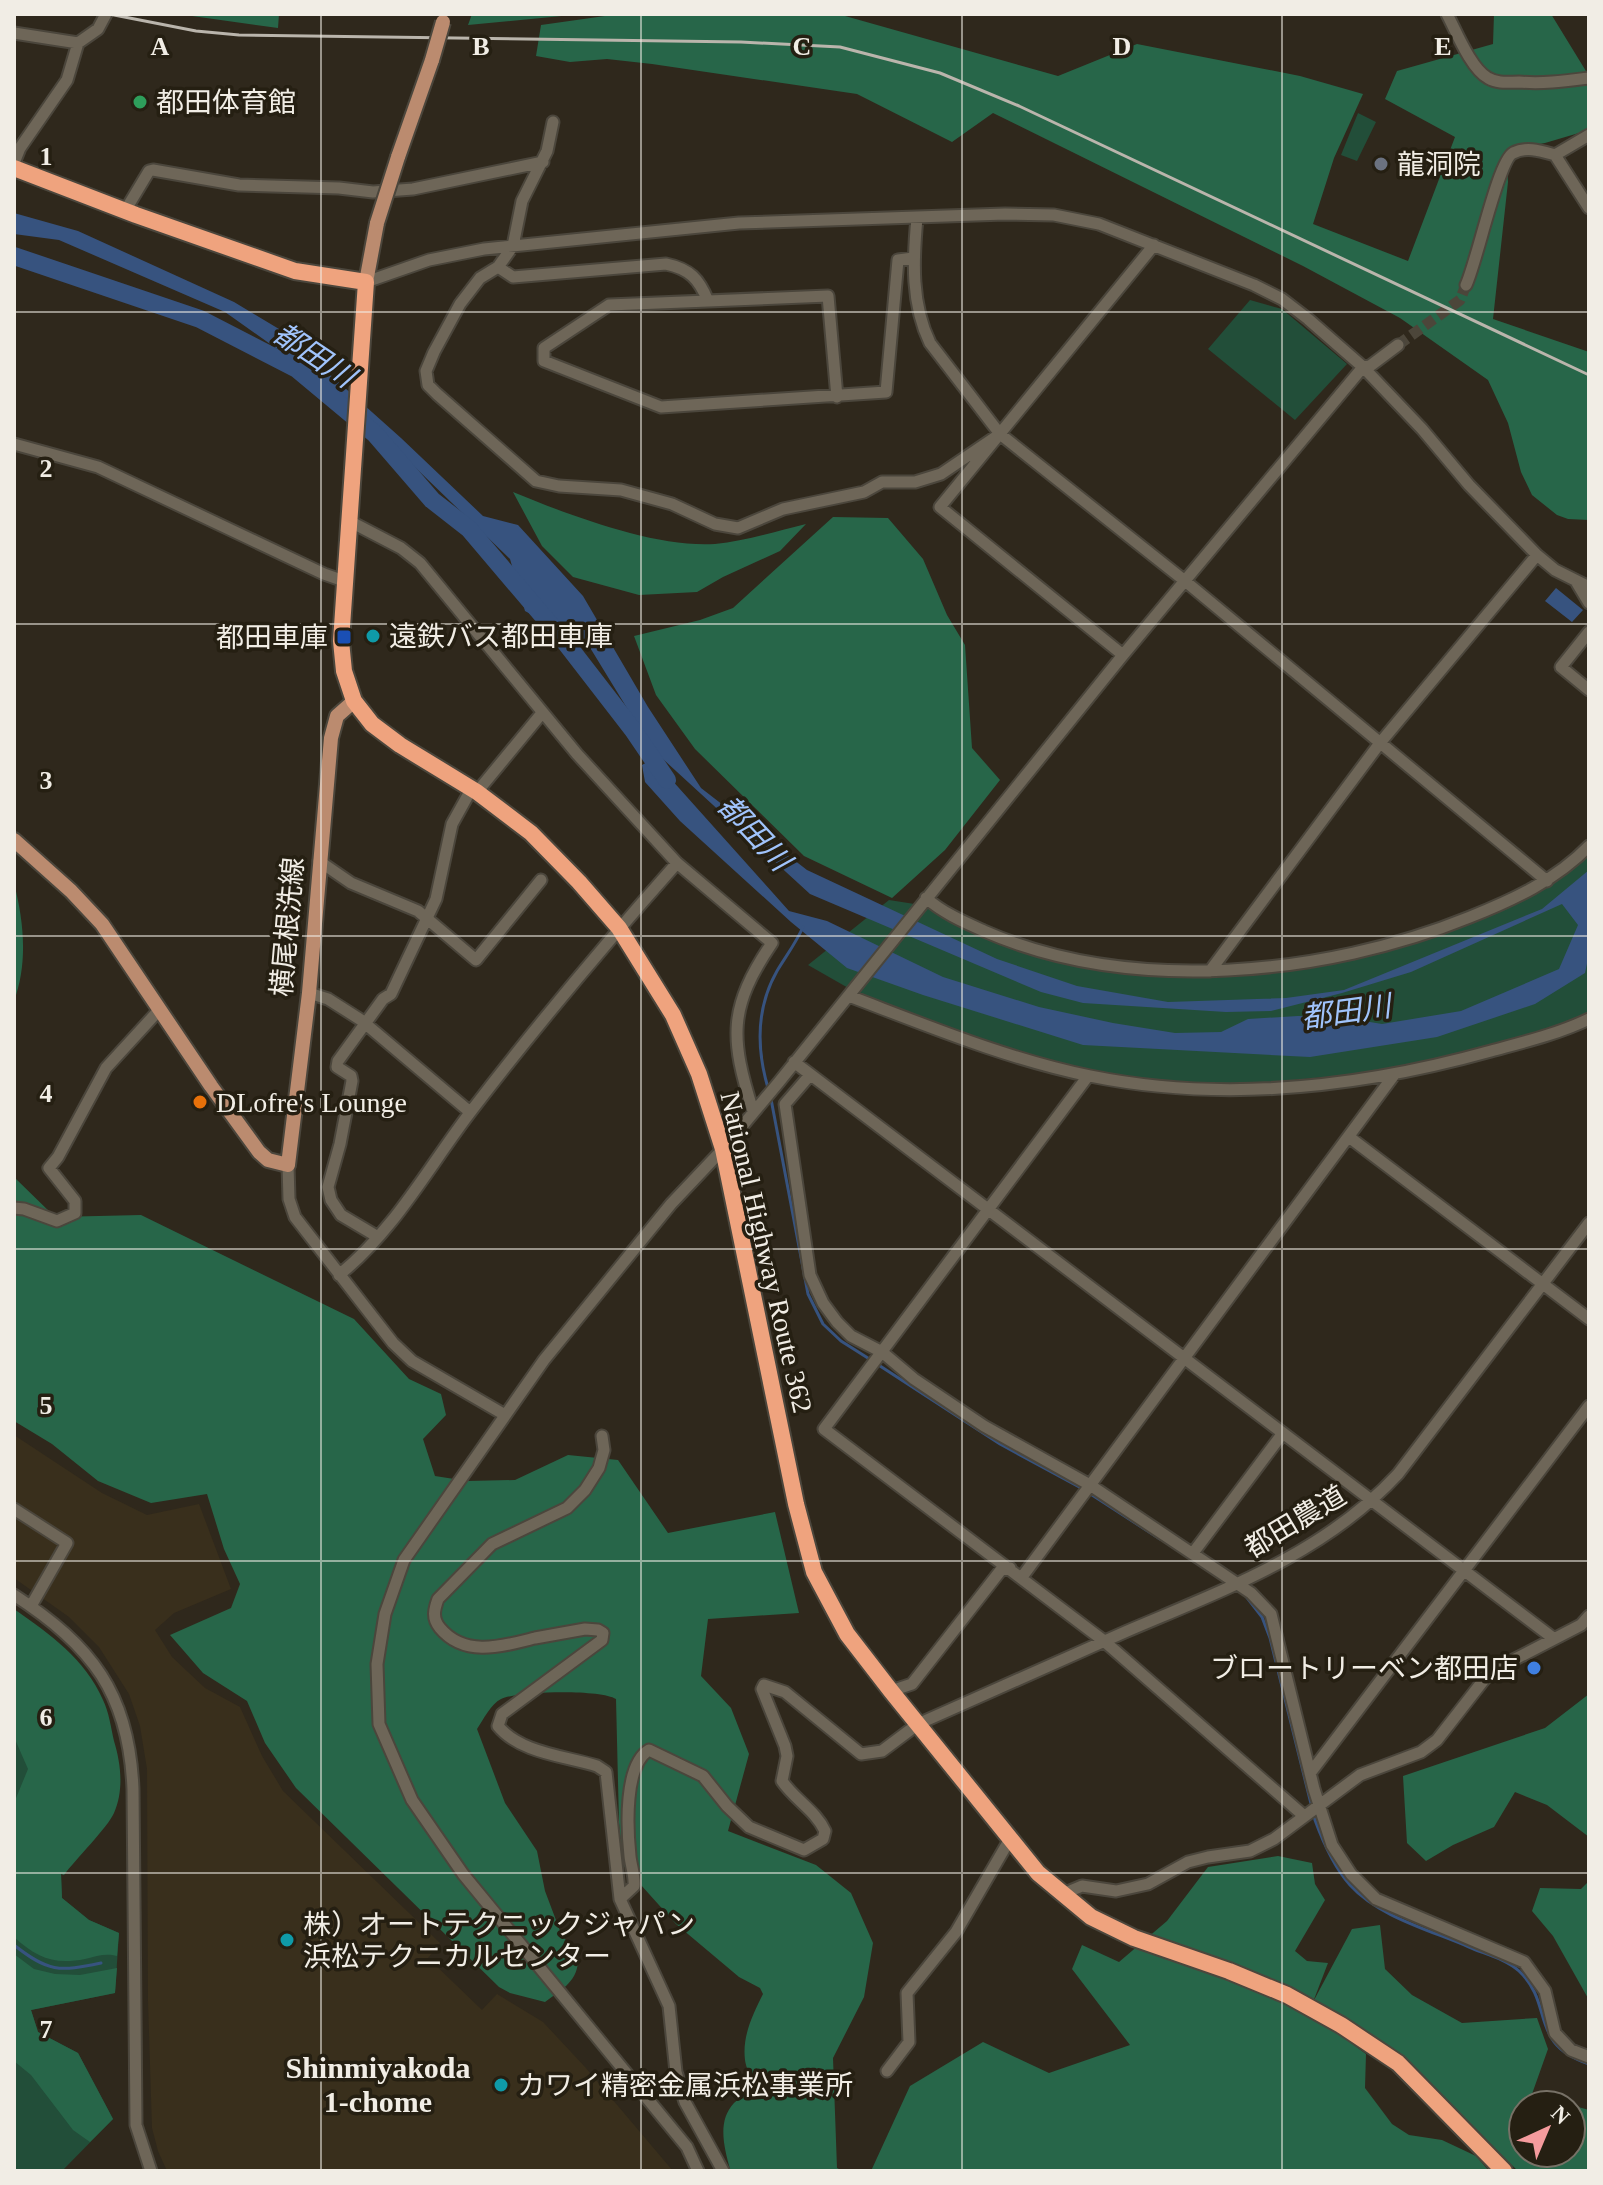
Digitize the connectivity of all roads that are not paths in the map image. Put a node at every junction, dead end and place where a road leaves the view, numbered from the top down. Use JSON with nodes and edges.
{"nodes":[{"id":1,"x":106,"y":14,"type":"edge"},
{"id":2,"x":1447,"y":14,"type":"edge"},
{"id":3,"x":444,"y":18,"type":"edge"},
{"id":4,"x":14,"y":33,"type":"edge"},
{"id":5,"x":78,"y":43,"type":"junction"},
{"id":6,"x":1589,"y":78,"type":"edge"},
{"id":7,"x":553,"y":122,"type":"dead end"},
{"id":8,"x":1589,"y":135,"type":"edge"},
{"id":9,"x":1555,"y":155,"type":"junction"},
{"id":10,"x":543,"y":162,"type":"junction"},
{"id":11,"x":14,"y":165,"type":"edge"},
{"id":12,"x":1589,"y":208,"type":"edge"},
{"id":13,"x":125,"y":211,"type":"junction"},
{"id":14,"x":917,"y":218,"type":"junction"},
{"id":15,"x":1154,"y":245,"type":"junction"},
{"id":16,"x":513,"y":246,"type":"junction"},
{"id":17,"x":913,"y":258,"type":"junction"},
{"id":18,"x":498,"y":267,"type":"junction"},
{"id":19,"x":366,"y":282,"type":"junction"},
{"id":20,"x":1466,"y":285,"type":"tunnel mouth"},
{"id":21,"x":708,"y":301,"type":"junction"},
{"id":22,"x":1398,"y":345,"type":"tunnel mouth"},
{"id":23,"x":1363,"y":367,"type":"junction"},
{"id":24,"x":837,"y":397,"type":"junction"},
{"id":25,"x":1000,"y":434,"type":"junction"},
{"id":26,"x":14,"y":444,"type":"edge"},
{"id":27,"x":351,"y":522,"type":"junction"},
{"id":28,"x":1537,"y":555,"type":"junction"},
{"id":29,"x":344,"y":581,"type":"junction"},
{"id":30,"x":1185,"y":581,"type":"junction"},
{"id":31,"x":1576,"y":582,"type":"junction"},
{"id":32,"x":1589,"y":587,"type":"edge"},
{"id":33,"x":1589,"y":603,"type":"edge"},
{"id":34,"x":1589,"y":632,"type":"edge"},
{"id":35,"x":1123,"y":655,"type":"junction"},
{"id":36,"x":1589,"y":690,"type":"edge"},
{"id":37,"x":354,"y":701,"type":"junction"},
{"id":38,"x":542,"y":713,"type":"junction"},
{"id":39,"x":1380,"y":743,"type":"junction"},
{"id":40,"x":474,"y":790,"type":"junction"},
{"id":41,"x":14,"y":840,"type":"edge"},
{"id":42,"x":1586,"y":847,"type":"edge"},
{"id":43,"x":319,"y":861,"type":"junction"},
{"id":44,"x":677,"y":863,"type":"junction"},
{"id":45,"x":541,"y":880,"type":"dead end"},
{"id":46,"x":1547,"y":881,"type":"junction"},
{"id":47,"x":926,"y":898,"type":"junction"},
{"id":48,"x":428,"y":919,"type":"junction"},
{"id":49,"x":619,"y":928,"type":"junction"},
{"id":50,"x":1210,"y":971,"type":"junction"},
{"id":51,"x":309,"y":993,"type":"junction"},
{"id":52,"x":850,"y":993,"type":"junction"},
{"id":53,"x":160,"y":1009,"type":"junction"},
{"id":54,"x":1589,"y":1019,"type":"edge"},
{"id":55,"x":363,"y":1024,"type":"junction"},
{"id":56,"x":794,"y":1062,"type":"junction"},
{"id":57,"x":810,"y":1075,"type":"junction"},
{"id":58,"x":1394,"y":1075,"type":"junction"},
{"id":59,"x":1088,"y":1076,"type":"junction"},
{"id":60,"x":757,"y":1106,"type":"junction"},
{"id":61,"x":470,"y":1112,"type":"junction"},
{"id":62,"x":1349,"y":1137,"type":"junction"},
{"id":63,"x":723,"y":1149,"type":"junction"},
{"id":64,"x":288,"y":1165,"type":"junction"},
{"id":65,"x":14,"y":1208,"type":"edge"},
{"id":66,"x":988,"y":1210,"type":"junction"},
{"id":67,"x":1589,"y":1223,"type":"edge"},
{"id":68,"x":378,"y":1237,"type":"junction"},
{"id":69,"x":339,"y":1275,"type":"junction"},
{"id":70,"x":1543,"y":1284,"type":"junction"},
{"id":71,"x":1589,"y":1319,"type":"edge"},
{"id":72,"x":881,"y":1353,"type":"junction"},
{"id":73,"x":1186,"y":1359,"type":"junction"},
{"id":74,"x":1589,"y":1406,"type":"edge"},
{"id":75,"x":505,"y":1415,"type":"junction"},
{"id":76,"x":1283,"y":1433,"type":"junction"},
{"id":77,"x":602,"y":1436,"type":"dead end"},
{"id":78,"x":1087,"y":1489,"type":"junction"},
{"id":79,"x":1373,"y":1500,"type":"junction"},
{"id":80,"x":14,"y":1509,"type":"edge"},
{"id":81,"x":1193,"y":1553,"type":"junction"},
{"id":82,"x":1010,"y":1568,"type":"junction"},
{"id":83,"x":1464,"y":1569,"type":"junction"},
{"id":84,"x":1022,"y":1577,"type":"junction"},
{"id":85,"x":1237,"y":1583,"type":"junction"},
{"id":86,"x":14,"y":1595,"type":"edge"},
{"id":87,"x":31,"y":1606,"type":"junction"},
{"id":88,"x":1589,"y":1616,"type":"edge"},
{"id":89,"x":1553,"y":1638,"type":"junction"},
{"id":90,"x":1104,"y":1641,"type":"junction"},
{"id":91,"x":891,"y":1691,"type":"junction"},
{"id":92,"x":918,"y":1724,"type":"junction"},
{"id":93,"x":1311,"y":1772,"type":"junction"},
{"id":94,"x":1312,"y":1810,"type":"junction"},
{"id":95,"x":1010,"y":1839,"type":"junction"},
{"id":96,"x":1063,"y":1894,"type":"junction"},
{"id":97,"x":620,"y":1899,"type":"junction"},
{"id":98,"x":1589,"y":2057,"type":"edge"},
{"id":99,"x":887,"y":2071,"type":"dead end"},
{"id":100,"x":151,"y":2171,"type":"edge"},
{"id":101,"x":698,"y":2171,"type":"edge"},
{"id":102,"x":723,"y":2171,"type":"edge"},
{"id":103,"x":1504,"y":2171,"type":"edge"}],
"edges":[{"from":1,"to":5,"type":"street"},
{"from":2,"to":6,"type":"street"},
{"from":3,"to":19,"type":"main road","bridge":true},
{"from":4,"to":5,"type":"street"},
{"from":5,"to":11,"type":"street"},
{"from":7,"to":10,"type":"street"},
{"from":8,"to":9,"type":"street"},
{"from":9,"to":12,"type":"street"},
{"from":9,"to":20,"type":"street"},
{"from":10,"to":13,"type":"street"},
{"from":10,"to":16,"type":"street"},
{"from":11,"to":13,"type":"highway"},
{"from":13,"to":19,"type":"highway"},
{"from":14,"to":15,"type":"street"},
{"from":14,"to":16,"type":"street"},
{"from":14,"to":17,"type":"street"},
{"from":15,"to":23,"type":"street"},
{"from":15,"to":25,"type":"street"},
{"from":16,"to":18,"type":"street"},
{"from":16,"to":19,"type":"street"},
{"from":17,"to":24,"type":"street"},
{"from":17,"to":25,"type":"street"},
{"from":18,"to":21,"type":"street"},
{"from":18,"to":25,"type":"street"},
{"from":19,"to":27,"type":"highway","name":"National Highway Route 362"},
{"from":21,"to":24,"type":"street"},
{"from":21,"to":24,"type":"street"},
{"from":22,"to":23,"type":"street"},
{"from":23,"to":28,"type":"street"},
{"from":23,"to":30,"type":"street"},
{"from":25,"to":30,"type":"street"},
{"from":25,"to":35,"type":"street"},
{"from":26,"to":29,"type":"street"},
{"from":27,"to":29,"type":"highway","name":"National Highway Route 362"},
{"from":27,"to":38,"type":"street"},
{"from":28,"to":31,"type":"street"},
{"from":28,"to":39,"type":"street"},
{"from":29,"to":37,"type":"highway","name":"National Highway Route 362"},
{"from":30,"to":35,"type":"street"},
{"from":30,"to":39,"type":"street"},
{"from":31,"to":32,"type":"street"},
{"from":31,"to":33,"type":"street"},
{"from":34,"to":36,"type":"street"},
{"from":35,"to":47,"type":"street"},
{"from":37,"to":40,"type":"highway","name":"National Highway Route 362"},
{"from":37,"to":43,"type":"main road","name":"横尾根洗線"},
{"from":38,"to":40,"type":"street"},
{"from":38,"to":44,"type":"street"},
{"from":39,"to":46,"type":"street"},
{"from":39,"to":50,"type":"street"},
{"from":40,"to":48,"type":"street"},
{"from":40,"to":49,"type":"highway","name":"National Highway Route 362"},
{"from":41,"to":53,"type":"main road"},
{"from":42,"to":46,"type":"street"},
{"from":43,"to":48,"type":"street"},
{"from":43,"to":51,"type":"main road","name":"横尾根洗線"},
{"from":44,"to":49,"type":"street"},
{"from":44,"to":60,"type":"street"},
{"from":45,"to":48,"type":"street"},
{"from":46,"to":50,"type":"street"},
{"from":47,"to":50,"type":"street"},
{"from":47,"to":52,"type":"street"},
{"from":48,"to":55,"type":"street"},
{"from":49,"to":61,"type":"street"},
{"from":49,"to":63,"type":"highway","name":"National Highway Route 362"},
{"from":51,"to":55,"type":"street"},
{"from":51,"to":64,"type":"main road","name":"横尾根洗線"},
{"from":52,"to":56,"type":"street"},
{"from":52,"to":59,"type":"street"},
{"from":53,"to":64,"type":"main road"},
{"from":53,"to":65,"type":"street"},
{"from":54,"to":58,"type":"street"},
{"from":55,"to":61,"type":"street"},
{"from":55,"to":68,"type":"street"},
{"from":56,"to":57,"type":"street"},
{"from":56,"to":60,"type":"street"},
{"from":57,"to":66,"type":"street"},
{"from":57,"to":72,"type":"street"},
{"from":58,"to":59,"type":"street"},
{"from":58,"to":62,"type":"street"},
{"from":59,"to":66,"type":"street"},
{"from":60,"to":63,"type":"street"},
{"from":61,"to":68,"type":"street"},
{"from":62,"to":70,"type":"street"},
{"from":62,"to":73,"type":"street"},
{"from":63,"to":75,"type":"street"},
{"from":63,"to":91,"type":"highway","name":"National Highway Route 362"},
{"from":64,"to":69,"type":"street"},
{"from":66,"to":72,"type":"street"},
{"from":66,"to":73,"type":"street"},
{"from":67,"to":70,"type":"street","name":"都田農道"},
{"from":68,"to":69,"type":"street"},
{"from":69,"to":75,"type":"street"},
{"from":70,"to":71,"type":"street"},
{"from":70,"to":79,"type":"street","name":"都田農道"},
{"from":72,"to":78,"type":"street"},
{"from":72,"to":82,"type":"street"},
{"from":73,"to":76,"type":"street"},
{"from":73,"to":78,"type":"street"},
{"from":74,"to":83,"type":"street"},
{"from":75,"to":101,"type":"street"},
{"from":76,"to":79,"type":"street"},
{"from":76,"to":81,"type":"street"},
{"from":77,"to":97,"type":"street"},
{"from":78,"to":81,"type":"street"},
{"from":78,"to":84,"type":"street"},
{"from":79,"to":83,"type":"street"},
{"from":79,"to":85,"type":"street","name":"都田農道"},
{"from":80,"to":87,"type":"street"},
{"from":81,"to":85,"type":"street"},
{"from":82,"to":84,"type":"street"},
{"from":82,"to":91,"type":"street"},
{"from":83,"to":89,"type":"street"},
{"from":83,"to":93,"type":"street"},
{"from":84,"to":90,"type":"street"},
{"from":85,"to":90,"type":"street","name":"都田農道"},
{"from":85,"to":93,"type":"street"},
{"from":86,"to":87,"type":"street"},
{"from":87,"to":100,"type":"street"},
{"from":88,"to":89,"type":"street"},
{"from":89,"to":94,"type":"street"},
{"from":90,"to":92,"type":"street","name":"都田農道"},
{"from":90,"to":94,"type":"street"},
{"from":91,"to":92,"type":"highway","name":"National Highway Route 362"},
{"from":92,"to":95,"type":"highway","name":"National Highway Route 362"},
{"from":92,"to":97,"type":"street","name":"都田農道"},
{"from":93,"to":94,"type":"street"},
{"from":94,"to":96,"type":"street"},
{"from":94,"to":98,"type":"street"},
{"from":95,"to":96,"type":"highway","name":"National Highway Route 362"},
{"from":95,"to":99,"type":"street"},
{"from":96,"to":103,"type":"highway","name":"National Highway Route 362"},
{"from":97,"to":102,"type":"street"}]}
